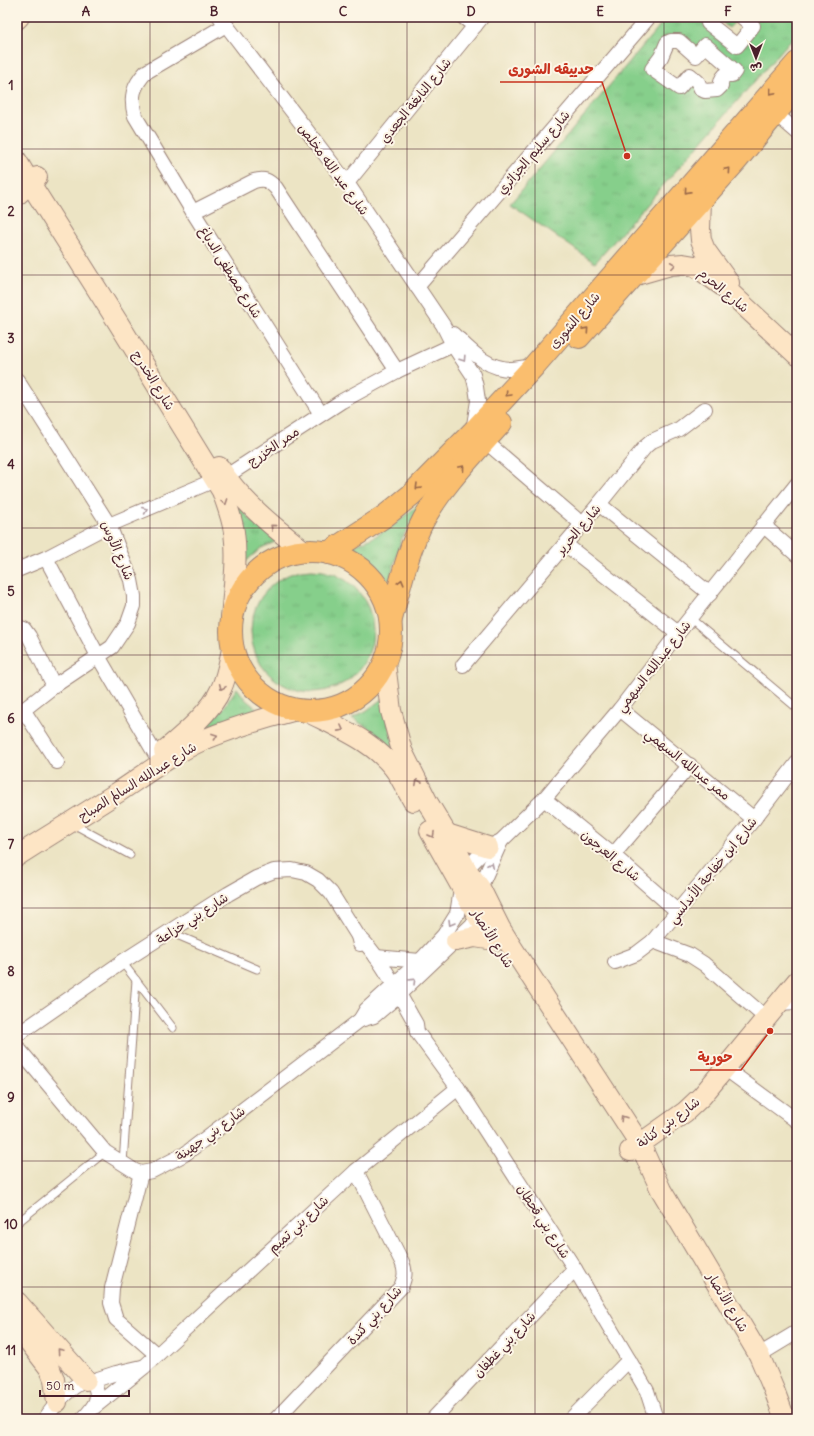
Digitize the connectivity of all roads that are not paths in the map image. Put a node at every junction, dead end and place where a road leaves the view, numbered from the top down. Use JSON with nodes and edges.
{"nodes":[{"id":1,"x":19,"y":17,"type":"edge"},
{"id":2,"x":463,"y":17,"type":"edge"},
{"id":3,"x":649,"y":17,"type":"edge"},
{"id":4,"x":713,"y":17,"type":"edge"},
{"id":5,"x":742,"y":17,"type":"edge"},
{"id":6,"x":17,"y":19,"type":"edge"},
{"id":7,"x":223,"y":21,"type":"edge"},
{"id":8,"x":478,"y":22,"type":"edge"},
{"id":9,"x":797,"y":63,"type":"edge"},
{"id":10,"x":797,"y":87,"type":"edge"},
{"id":11,"x":678,"y":88,"type":"joint"},
{"id":12,"x":775,"y":113,"type":"junction"},
{"id":13,"x":797,"y":132,"type":"edge"},
{"id":14,"x":17,"y":146,"type":"edge"},
{"id":15,"x":17,"y":161,"type":"edge"},
{"id":16,"x":347,"y":183,"type":"junction"},
{"id":17,"x":28,"y":185,"type":"edge"},
{"id":18,"x":701,"y":200,"type":"junction"},
{"id":19,"x":193,"y":212,"type":"junction"},
{"id":20,"x":636,"y":275,"type":"junction"},
{"id":21,"x":417,"y":287,"type":"junction"},
{"id":22,"x":797,"y":342,"type":"edge"},
{"id":23,"x":456,"y":343,"type":"junction"},
{"id":24,"x":797,"y":355,"type":"edge"},
{"id":25,"x":534,"y":366,"type":"junction"},
{"id":26,"x":397,"y":371,"type":"junction"},
{"id":27,"x":17,"y":380,"type":"edge"},
{"id":28,"x":705,"y":409,"type":"dead end"},
{"id":29,"x":321,"y":414,"type":"junction"},
{"id":30,"x":479,"y":436,"type":"junction"},
{"id":31,"x":220,"y":478,"type":"junction"},
{"id":32,"x":797,"y":484,"type":"edge"},
{"id":33,"x":599,"y":504,"type":"junction"},
{"id":34,"x":582,"y":524,"type":"junction"},
{"id":35,"x":109,"y":525,"type":"junction"},
{"id":36,"x":763,"y":525,"type":"junction"},
{"id":37,"x":565,"y":544,"type":"junction"},
{"id":38,"x":304,"y":551,"type":"junction"},
{"id":39,"x":328,"y":553,"type":"junction"},
{"id":40,"x":797,"y":555,"type":"edge"},
{"id":41,"x":46,"y":558,"type":"junction"},
{"id":42,"x":17,"y":570,"type":"edge"},
{"id":43,"x":710,"y":594,"type":"junction"},
{"id":44,"x":231,"y":618,"type":"junction"},
{"id":45,"x":690,"y":618,"type":"junction"},
{"id":46,"x":391,"y":619,"type":"junction"},
{"id":47,"x":17,"y":627,"type":"edge"},
{"id":48,"x":678,"y":633,"type":"junction"},
{"id":49,"x":232,"y":650,"type":"junction"},
{"id":50,"x":98,"y":656,"type":"junction"},
{"id":51,"x":385,"y":663,"type":"junction"},
{"id":52,"x":463,"y":665,"type":"dead end"},
{"id":53,"x":54,"y":686,"type":"junction"},
{"id":54,"x":797,"y":708,"type":"edge"},
{"id":55,"x":620,"y":709,"type":"junction"},
{"id":56,"x":301,"y":711,"type":"junction"},
{"id":57,"x":20,"y":713,"type":"edge"},
{"id":58,"x":156,"y":757,"type":"junction"},
{"id":59,"x":57,"y":762,"type":"dead end"},
{"id":60,"x":797,"y":763,"type":"edge"},
{"id":61,"x":690,"y":765,"type":"junction"},
{"id":62,"x":544,"y":799,"type":"junction"},
{"id":63,"x":754,"y":819,"type":"junction"},
{"id":64,"x":71,"y":823,"type":"junction"},
{"id":65,"x":447,"y":834,"type":"junction"},
{"id":66,"x":49,"y":835,"type":"junction"},
{"id":67,"x":495,"y":844,"type":"junction"},
{"id":68,"x":613,"y":855,"type":"junction"},
{"id":69,"x":17,"y":856,"type":"edge"},
{"id":70,"x":130,"y":856,"type":"dead end"},
{"id":71,"x":469,"y":881,"type":"junction"},
{"id":72,"x":677,"y":911,"type":"junction"},
{"id":73,"x":479,"y":918,"type":"junction"},
{"id":74,"x":170,"y":932,"type":"junction"},
{"id":75,"x":358,"y":936,"type":"junction"},
{"id":76,"x":494,"y":940,"type":"junction"},
{"id":77,"x":456,"y":941,"type":"junction"},
{"id":78,"x":653,"y":941,"type":"junction"},
{"id":79,"x":376,"y":957,"type":"junction"},
{"id":80,"x":420,"y":961,"type":"junction"},
{"id":81,"x":122,"y":962,"type":"junction"},
{"id":82,"x":615,"y":962,"type":"dead end"},
{"id":83,"x":257,"y":969,"type":"dead end"},
{"id":84,"x":136,"y":980,"type":"junction"},
{"id":85,"x":797,"y":981,"type":"edge"},
{"id":86,"x":393,"y":993,"type":"junction"},
{"id":87,"x":536,"y":996,"type":"junction"},
{"id":88,"x":781,"y":1007,"type":"edge"},
{"id":89,"x":173,"y":1028,"type":"dead end"},
{"id":90,"x":17,"y":1035,"type":"edge"},
{"id":91,"x":17,"y":1047,"type":"edge"},
{"id":92,"x":726,"y":1069,"type":"junction"},
{"id":93,"x":458,"y":1088,"type":"junction"},
{"id":94,"x":797,"y":1121,"type":"edge"},
{"id":95,"x":634,"y":1148,"type":"junction"},
{"id":96,"x":105,"y":1152,"type":"junction"},
{"id":97,"x":123,"y":1164,"type":"junction"},
{"id":98,"x":356,"y":1171,"type":"junction"},
{"id":99,"x":141,"y":1173,"type":"junction"},
{"id":100,"x":17,"y":1223,"type":"edge"},
{"id":101,"x":575,"y":1269,"type":"junction"},
{"id":102,"x":17,"y":1302,"type":"edge"},
{"id":103,"x":17,"y":1326,"type":"edge"},
{"id":104,"x":797,"y":1332,"type":"edge"},
{"id":105,"x":157,"y":1355,"type":"junction"},
{"id":106,"x":759,"y":1355,"type":"junction"},
{"id":107,"x":629,"y":1360,"type":"junction"},
{"id":108,"x":144,"y":1367,"type":"junction"},
{"id":109,"x":89,"y":1381,"type":"junction"},
{"id":110,"x":57,"y":1402,"type":"junction"},
{"id":111,"x":93,"y":1408,"type":"junction"},
{"id":112,"x":45,"y":1419,"type":"edge"},
{"id":113,"x":83,"y":1419,"type":"edge"},
{"id":114,"x":276,"y":1419,"type":"edge"},
{"id":115,"x":433,"y":1419,"type":"edge"},
{"id":116,"x":571,"y":1419,"type":"edge"},
{"id":117,"x":656,"y":1419,"type":"edge"},
{"id":118,"x":785,"y":1419,"type":"edge"}],
"edges":[{"from":1,"to":6,"type":"street"},
{"from":2,"to":8,"type":"street"},
{"from":3,"to":21,"type":"street","name":"شارع سليم الجزائري"},
{"from":4,"to":5,"type":"street"},
{"from":7,"to":16,"type":"street","name":"شارع عبد الله مخلص"},
{"from":7,"to":19,"type":"street","name":"شارع مصطفى الدباغ"},
{"from":8,"to":16,"type":"street","name":"شارع النابغة الجعدي"},
{"from":9,"to":25,"type":"main road","name":"شارع الشورى","one_way":true},
{"from":10,"to":12,"type":"main road","name":"شارع الشورى"},
{"from":11,"to":11,"type":"street"},
{"from":12,"to":13,"type":"street"},
{"from":18,"to":12,"type":"main road","name":"شارع الشورى","one_way":true},
{"from":14,"to":17,"type":"street","name":"شارع الخدرج"},
{"from":15,"to":17,"type":"street","name":"شارع الخدرج"},
{"from":16,"to":21,"type":"street","name":"شارع عبد الله مخلص"},
{"from":17,"to":31,"type":"street","name":"شارع الخدرج"},
{"from":18,"to":20,"type":"main road","name":"شارع الشورى"},
{"from":18,"to":22,"type":"street","name":"شارع الحرم"},
{"from":19,"to":26,"type":"street"},
{"from":19,"to":29,"type":"street","name":"شارع مصطفى الدباغ"},
{"from":20,"to":24,"type":"street","name":"شارع الحرم","one_way":true},
{"from":30,"to":20,"type":"main road","name":"شارع الشورى","one_way":true},
{"from":21,"to":23,"type":"street","name":"شارع عبد الله مخلص"},
{"from":23,"to":25,"type":"street","name":"شارع عبد الله مخلص"},
{"from":23,"to":26,"type":"street"},
{"from":23,"to":30,"type":"street","name":"شارع عبد الله مخلص","one_way":true},
{"from":25,"to":30,"type":"main road","name":"شارع الشورى","one_way":true},
{"from":26,"to":29,"type":"street"},
{"from":27,"to":35,"type":"street","name":"شارع الأوس"},
{"from":28,"to":33,"type":"street","name":"شارع الحرير"},
{"from":29,"to":31,"type":"street","name":"ممر الخزرج"},
{"from":30,"to":34,"type":"street"},
{"from":30,"to":39,"type":"main road","name":"شارع الشورى","one_way":true},
{"from":46,"to":30,"type":"main road","name":"شارع الشورى","one_way":true},
{"from":35,"to":31,"type":"street","name":"ممر الخزرج","one_way":true},
{"from":38,"to":31,"type":"street","name":"شارع الخدرج","one_way":true},
{"from":31,"to":44,"type":"street","name":"شارع الخدرج","one_way":true},
{"from":32,"to":36,"type":"street","name":"شارع عبدالله السهمي"},
{"from":33,"to":34,"type":"street","name":"شارع الحرير"},
{"from":33,"to":43,"type":"street"},
{"from":34,"to":37,"type":"street","name":"شارع الحرير"},
{"from":35,"to":41,"type":"street","name":"ممر الخزرج"},
{"from":35,"to":50,"type":"street","name":"شارع الأوس"},
{"from":36,"to":40,"type":"street"},
{"from":36,"to":43,"type":"street","name":"شارع عبدالله السهمي"},
{"from":37,"to":48,"type":"street"},
{"from":37,"to":52,"type":"street","name":"شارع الحرير"},
{"from":38,"to":39,"type":"main road"},
{"from":38,"to":44,"type":"main road"},
{"from":39,"to":46,"type":"main road"},
{"from":41,"to":42,"type":"street","name":"ممر الخزرج"},
{"from":41,"to":50,"type":"street"},
{"from":43,"to":45,"type":"street","name":"شارع عبدالله السهمي"},
{"from":44,"to":49,"type":"main road"},
{"from":45,"to":48,"type":"street","name":"شارع عبدالله السهمي"},
{"from":45,"to":54,"type":"lane"},
{"from":46,"to":51,"type":"main road"},
{"from":47,"to":53,"type":"street"},
{"from":48,"to":55,"type":"street","name":"شارع عبدالله السهمي"},
{"from":49,"to":56,"type":"main road"},
{"from":49,"to":58,"type":"street","name":"شارع عبدالله السالم الصباح","one_way":true},
{"from":50,"to":53,"type":"street","name":"شارع الأوس"},
{"from":50,"to":58,"type":"street"},
{"from":51,"to":56,"type":"main road"},
{"from":65,"to":51,"type":"street","name":"شارع الأنصار","one_way":true},
{"from":53,"to":57,"type":"street","name":"شارع الأوس"},
{"from":55,"to":61,"type":"street","name":"ممر عبدالله السهمي"},
{"from":55,"to":62,"type":"street","name":"شارع عبدالله السهمي"},
{"from":64,"to":56,"type":"street","name":"شارع عبدالله السالم الصباح","one_way":true},
{"from":56,"to":71,"type":"street","name":"شارع الأنصار","one_way":true},
{"from":57,"to":59,"type":"street"},
{"from":58,"to":66,"type":"street","name":"شارع عبدالله السالم الصباح"},
{"from":60,"to":63,"type":"street","name":"شارع ابن خفاجة الأندلسي"},
{"from":61,"to":63,"type":"street","name":"ممر عبدالله السهمي"},
{"from":61,"to":68,"type":"street"},
{"from":62,"to":67,"type":"street","name":"شارع عبدالله السهمي"},
{"from":62,"to":68,"type":"street","name":"شارع العرجون"},
{"from":63,"to":72,"type":"street","name":"شارع ابن خفاجة الأندلسي"},
{"from":64,"to":66,"type":"street","name":"شارع عبدالله السالم الصباح"},
{"from":64,"to":70,"type":"lane"},
{"from":65,"to":67,"type":"street"},
{"from":65,"to":71,"type":"street","name":"شارع الأنصار"},
{"from":66,"to":69,"type":"street","name":"شارع عبدالله السالم الصباح"},
{"from":71,"to":67,"type":"street","name":"شارع عبدالله السهمي","one_way":true},
{"from":67,"to":71,"type":"street","name":"شارع عبدالله السهمي"},
{"from":68,"to":72,"type":"street","name":"شارع العرجون"},
{"from":71,"to":73,"type":"street","name":"شارع الأنصار"},
{"from":71,"to":80,"type":"street","name":"شارع بني جهينة","one_way":true},
{"from":71,"to":87,"type":"street","name":"شارع الأنصار"},
{"from":72,"to":78,"type":"street","name":"شارع ابن خفاجة الأندلسي"},
{"from":73,"to":76,"type":"street","name":"شارع الأنصار"},
{"from":73,"to":77,"type":"street","name":"شارع بني جهينة"},
{"from":74,"to":75,"type":"street","name":"شارع بني خزاعة"},
{"from":74,"to":81,"type":"street","name":"شارع بني خزاعة"},
{"from":74,"to":83,"type":"lane"},
{"from":75,"to":79,"type":"street","name":"شارع بني خزاعة"},
{"from":75,"to":86,"type":"street","name":"شارع بني خزاعة"},
{"from":76,"to":77,"type":"street"},
{"from":76,"to":87,"type":"street","name":"شارع الأنصار"},
{"from":86,"to":77,"type":"street","name":"شارع بني جهينة","one_way":true},
{"from":78,"to":82,"type":"street","name":"شارع ابن خفاجة الأندلسي"},
{"from":78,"to":88,"type":"street"},
{"from":79,"to":80,"type":"street"},
{"from":79,"to":86,"type":"street","name":"شارع بني خزاعة"},
{"from":80,"to":86,"type":"street","name":"شارع بني جهينة"},
{"from":81,"to":84,"type":"lane"},
{"from":81,"to":90,"type":"street","name":"شارع بني خزاعة"},
{"from":84,"to":89,"type":"lane"},
{"from":84,"to":97,"type":"lane"},
{"from":85,"to":88,"type":"street","name":"شارع بني كنانة"},
{"from":86,"to":93,"type":"street","name":"شارع بني قحطان"},
{"from":86,"to":99,"type":"street","name":"شارع بني جهينة"},
{"from":87,"to":95,"type":"street","name":"شارع الأنصار"},
{"from":88,"to":92,"type":"street","name":"شارع بني كنانة"},
{"from":91,"to":96,"type":"street"},
{"from":92,"to":94,"type":"street"},
{"from":92,"to":95,"type":"street","name":"شارع بني كنانة"},
{"from":93,"to":98,"type":"street","name":"شارع بني تميم"},
{"from":93,"to":101,"type":"street","name":"شارع بني قحطان"},
{"from":95,"to":106,"type":"street","name":"شارع الأنصار"},
{"from":96,"to":97,"type":"street"},
{"from":96,"to":100,"type":"lane"},
{"from":97,"to":99,"type":"street"},
{"from":98,"to":105,"type":"street","name":"شارع بني تميم"},
{"from":98,"to":114,"type":"street","name":"شارع بني كندة"},
{"from":99,"to":105,"type":"street"},
{"from":101,"to":107,"type":"street","name":"شارع بني قحطان"},
{"from":101,"to":115,"type":"street","name":"شارع بني غطفان"},
{"from":109,"to":102,"type":"street","one_way":true},
{"from":103,"to":110,"type":"street"},
{"from":104,"to":106,"type":"street"},
{"from":105,"to":108,"type":"street","name":"شارع بني تميم"},
{"from":106,"to":118,"type":"street","name":"شارع الأنصار"},
{"from":107,"to":116,"type":"street"},
{"from":107,"to":117,"type":"street","name":"شارع بني قحطان"},
{"from":108,"to":109,"type":"street"},
{"from":108,"to":111,"type":"street","name":"شارع بني تميم"},
{"from":109,"to":110,"type":"street"},
{"from":109,"to":111,"type":"street"},
{"from":110,"to":112,"type":"street"},
{"from":111,"to":113,"type":"street","name":"شارع بني تميم"}]}
